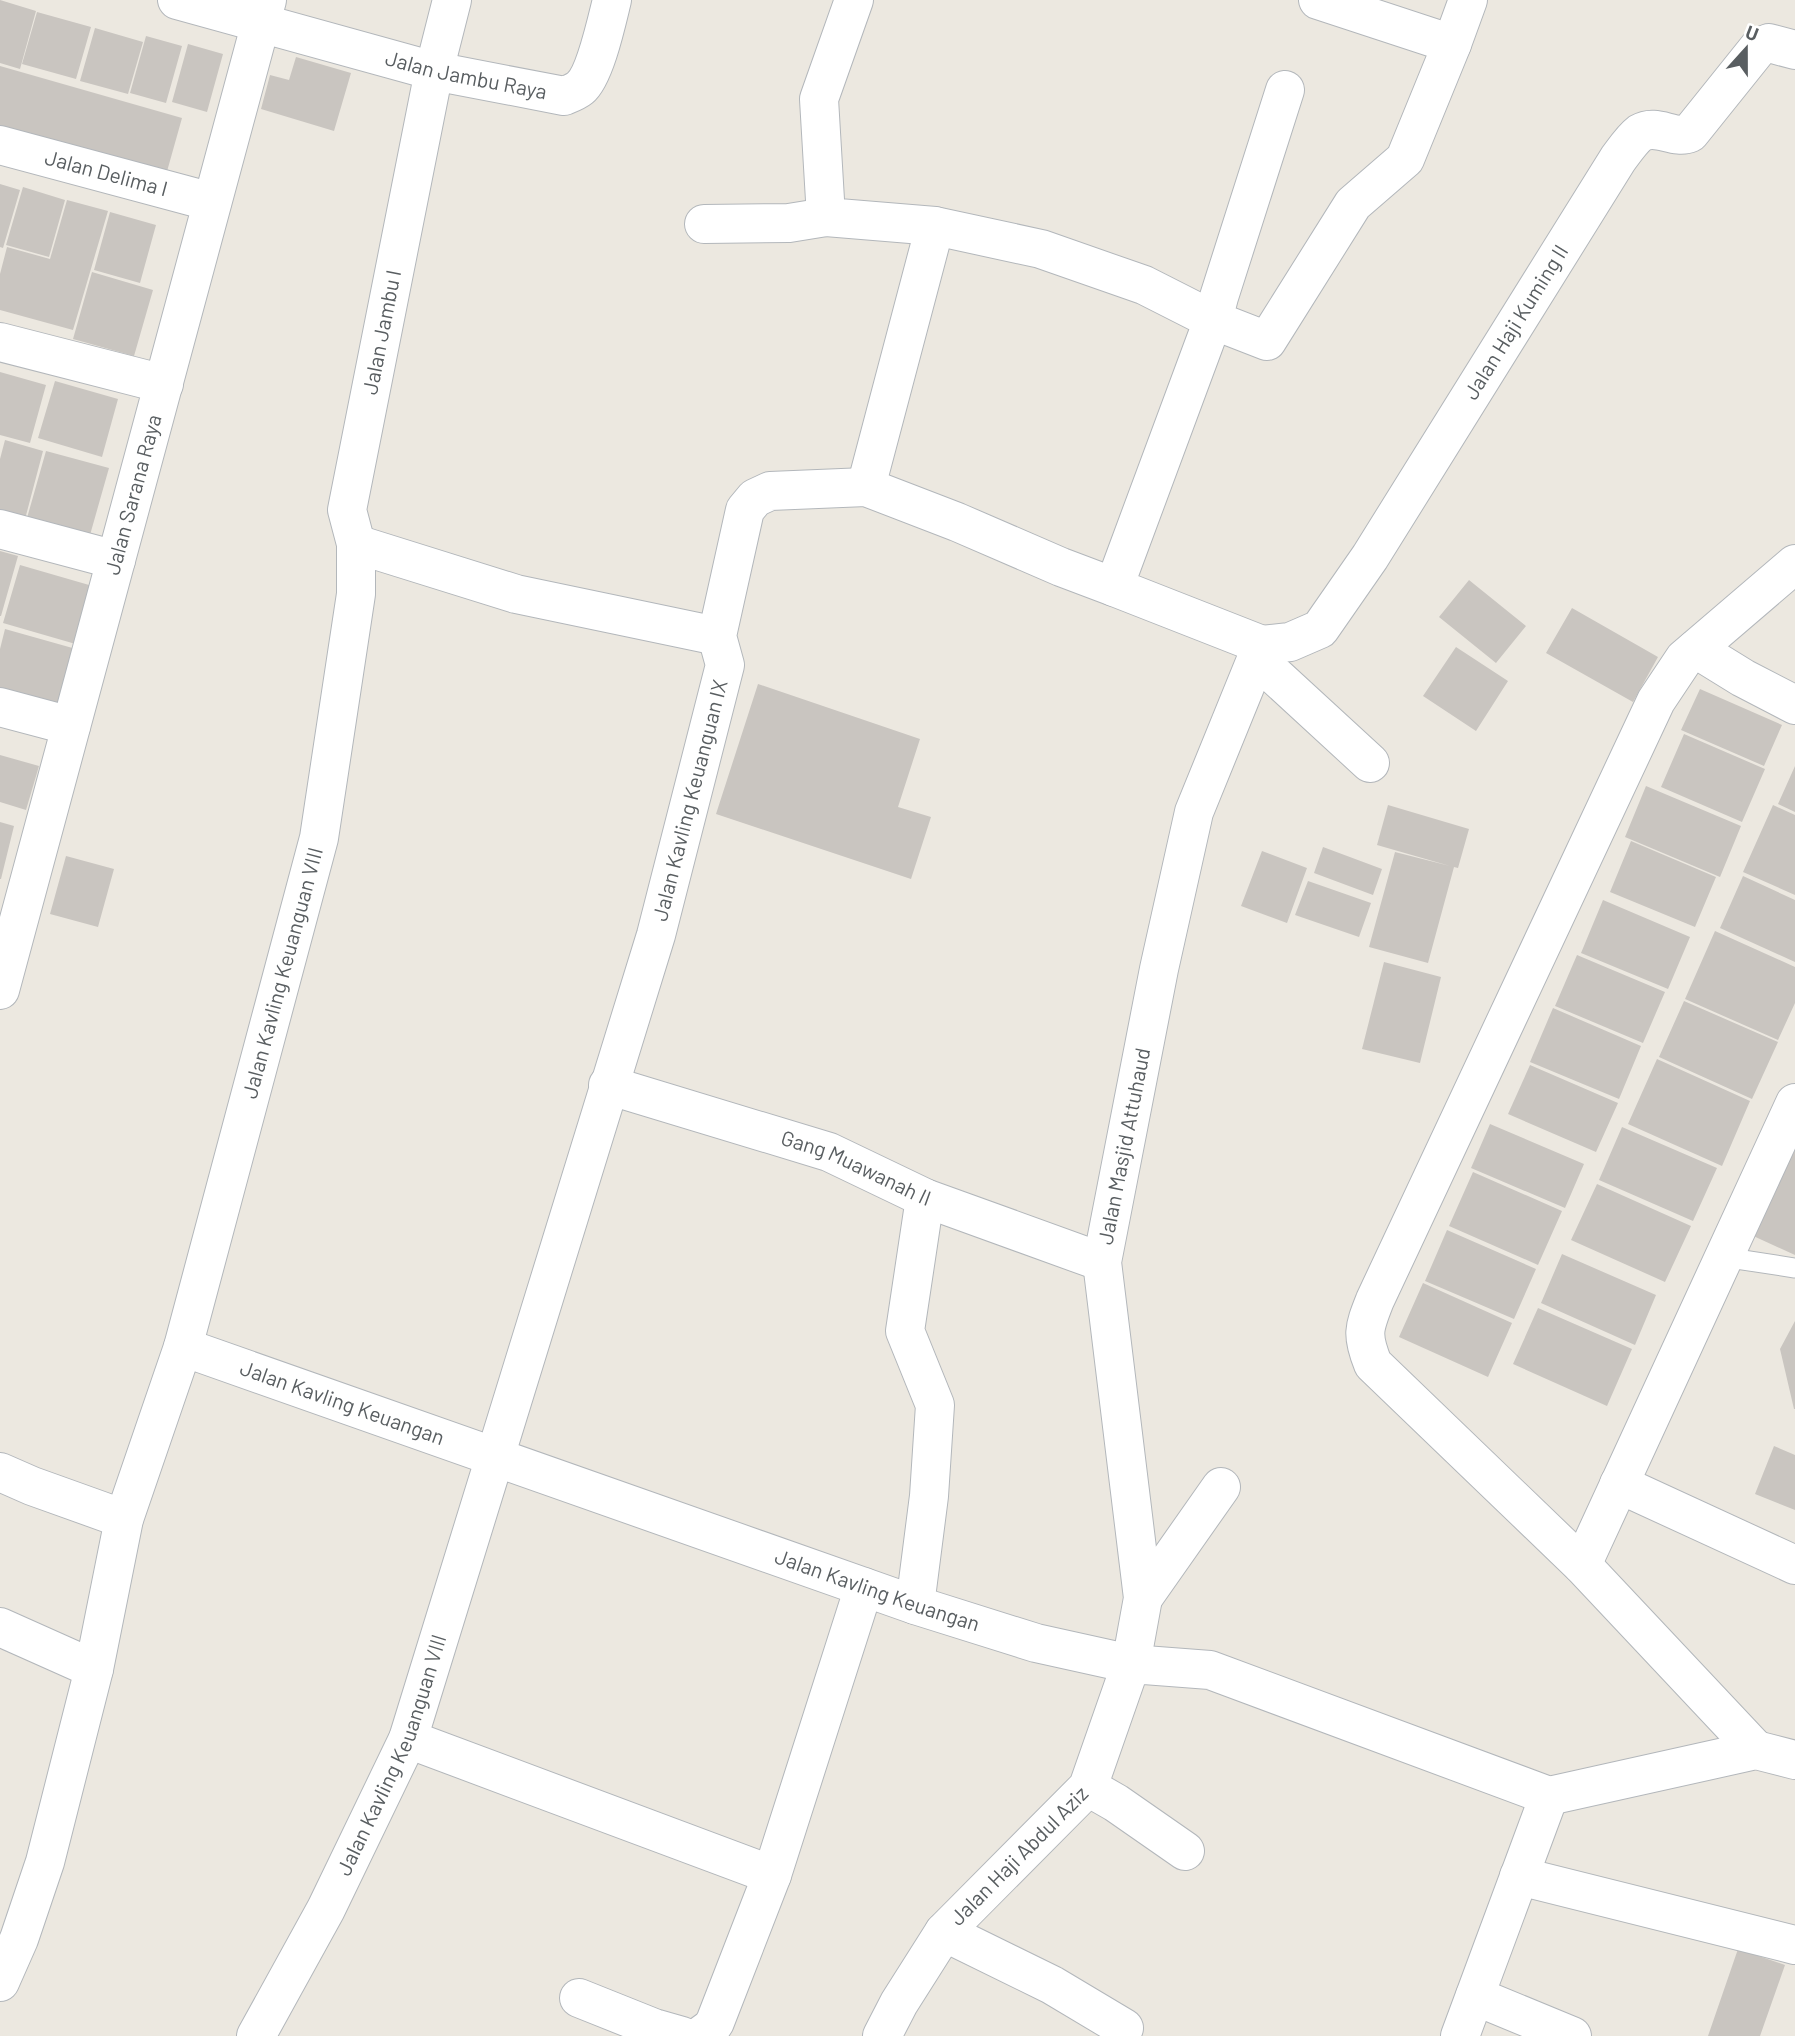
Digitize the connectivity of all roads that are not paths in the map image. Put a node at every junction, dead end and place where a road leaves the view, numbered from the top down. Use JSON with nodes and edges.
{"nodes":[{"id":1,"x":177,"y":0,"type":"edge"},
{"id":2,"x":452,"y":0,"type":"edge"},
{"id":3,"x":612,"y":0,"type":"edge"},
{"id":4,"x":854,"y":0,"type":"edge"},
{"id":5,"x":1318,"y":0,"type":"edge"},
{"id":6,"x":1468,"y":0,"type":"edge"},
{"id":7,"x":264,"y":12,"type":"edge"},
{"id":8,"x":1452,"y":44,"type":"junction"},
{"id":9,"x":1795,"y":50,"type":"edge"},
{"id":10,"x":434,"y":71,"type":"junction"},
{"id":11,"x":1285,"y":90,"type":"dead end"},
{"id":12,"x":0,"y":145,"type":"edge"},
{"id":13,"x":212,"y":202,"type":"junction"},
{"id":14,"x":826,"y":217,"type":"junction"},
{"id":15,"x":704,"y":224,"type":"dead end"},
{"id":16,"x":935,"y":226,"type":"junction"},
{"id":17,"x":1213,"y":320,"type":"junction"},
{"id":18,"x":0,"y":342,"type":"edge"},
{"id":19,"x":164,"y":384,"type":"junction"},
{"id":20,"x":866,"y":486,"type":"junction"},
{"id":21,"x":0,"y":529,"type":"edge"},
{"id":22,"x":356,"y":544,"type":"junction"},
{"id":23,"x":116,"y":560,"type":"junction"},
{"id":24,"x":1795,"y":564,"type":"edge"},
{"id":25,"x":1114,"y":587,"type":"junction"},
{"id":26,"x":356,"y":594,"type":"joint"},
{"id":27,"x":717,"y":636,"type":"junction"},
{"id":28,"x":1696,"y":649,"type":"junction"},
{"id":29,"x":1260,"y":652,"type":"junction"},
{"id":30,"x":1795,"y":705,"type":"edge"},
{"id":31,"x":0,"y":707,"type":"edge"},
{"id":32,"x":71,"y":726,"type":"junction"},
{"id":33,"x":1370,"y":764,"type":"dead end"},
{"id":34,"x":12,"y":901,"type":"edge"},
{"id":35,"x":0,"y":990,"type":"edge"},
{"id":36,"x":608,"y":1085,"type":"junction"},
{"id":37,"x":1795,"y":1103,"type":"edge"},
{"id":38,"x":925,"y":1198,"type":"junction"},
{"id":39,"x":1723,"y":1257,"type":"junction"},
{"id":40,"x":1102,"y":1262,"type":"junction"},
{"id":41,"x":1795,"y":1268,"type":"edge"},
{"id":42,"x":183,"y":1347,"type":"junction"},
{"id":43,"x":494,"y":1458,"type":"junction"},
{"id":44,"x":0,"y":1472,"type":"edge"},
{"id":45,"x":1619,"y":1484,"type":"junction"},
{"id":46,"x":1221,"y":1487,"type":"dead end"},
{"id":47,"x":124,"y":1519,"type":"junction"},
{"id":48,"x":1582,"y":1565,"type":"junction"},
{"id":49,"x":1795,"y":1565,"type":"edge"},
{"id":50,"x":864,"y":1587,"type":"junction"},
{"id":51,"x":1143,"y":1598,"type":"junction"},
{"id":52,"x":915,"y":1605,"type":"junction"},
{"id":53,"x":0,"y":1628,"type":"edge"},
{"id":54,"x":1131,"y":1664,"type":"junction"},
{"id":55,"x":94,"y":1669,"type":"junction"},
{"id":56,"x":408,"y":1739,"type":"junction"},
{"id":57,"x":1756,"y":1750,"type":"junction"},
{"id":58,"x":1795,"y":1760,"type":"edge"},
{"id":59,"x":1088,"y":1787,"type":"junction"},
{"id":60,"x":1549,"y":1796,"type":"junction"},
{"id":61,"x":1185,"y":1852,"type":"dead end"},
{"id":62,"x":772,"y":1875,"type":"junction"},
{"id":63,"x":1519,"y":1876,"type":"junction"},
{"id":64,"x":944,"y":1932,"type":"junction"},
{"id":65,"x":1795,"y":1945,"type":"edge"},
{"id":66,"x":0,"y":1982,"type":"edge"},
{"id":67,"x":1475,"y":1996,"type":"junction"},
{"id":68,"x":579,"y":1998,"type":"dead end"},
{"id":69,"x":1124,"y":2028,"type":"dead end"},
{"id":70,"x":256,"y":2036,"type":"edge"},
{"id":71,"x":682,"y":2036,"type":"edge"},
{"id":72,"x":700,"y":2036,"type":"edge"},
{"id":73,"x":882,"y":2036,"type":"edge"},
{"id":74,"x":1460,"y":2036,"type":"edge"},
{"id":75,"x":1572,"y":2036,"type":"edge"}],
"edges":[{"from":1,"to":7,"type":"street","name":"Jalan Jambu Raya"},
{"from":2,"to":10,"type":"street","name":"Jalan Jambu I"},
{"from":3,"to":10,"type":"street","name":"Jalan Jambu Raya"},
{"from":4,"to":14,"type":"street"},
{"from":5,"to":8,"type":"street"},
{"from":6,"to":8,"type":"street"},
{"from":7,"to":10,"type":"street","name":"Jalan Jambu Raya"},
{"from":7,"to":13,"type":"street","name":"Jalan Sarana Raya"},
{"from":8,"to":17,"type":"street"},
{"from":9,"to":29,"type":"street","name":"Jalan Haji Kuming II"},
{"from":10,"to":22,"type":"street","name":"Jalan Jambu I"},
{"from":11,"to":17,"type":"street"},
{"from":12,"to":13,"type":"street","name":"Jalan Delima I"},
{"from":13,"to":19,"type":"street","name":"Jalan Sarana Raya"},
{"from":14,"to":15,"type":"street"},
{"from":14,"to":16,"type":"street"},
{"from":16,"to":17,"type":"street"},
{"from":16,"to":20,"type":"street"},
{"from":17,"to":25,"type":"street"},
{"from":18,"to":19,"type":"street"},
{"from":19,"to":23,"type":"street","name":"Jalan Sarana Raya"},
{"from":20,"to":25,"type":"street","name":"Jalan Kavling Keuanguan IX"},
{"from":20,"to":27,"type":"street","name":"Jalan Kavling Keuanguan IX"},
{"from":21,"to":23,"type":"street"},
{"from":22,"to":26,"type":"street","name":"Jalan Jambu I"},
{"from":22,"to":27,"type":"street"},
{"from":23,"to":32,"type":"street","name":"Jalan Sarana Raya"},
{"from":24,"to":28,"type":"street"},
{"from":25,"to":29,"type":"street","name":"Jalan Kavling Keuanguan IX"},
{"from":26,"to":42,"type":"street","name":"Jalan Kavling Keuanguan VIII"},
{"from":27,"to":36,"type":"street","name":"Jalan Kavling Keuanguan IX"},
{"from":28,"to":30,"type":"street"},
{"from":28,"to":48,"type":"street"},
{"from":29,"to":33,"type":"street"},
{"from":29,"to":40,"type":"street","name":"Jalan Masjid Attuhaud"},
{"from":31,"to":32,"type":"street"},
{"from":32,"to":34,"type":"street","name":"Jalan Sarana Raya"},
{"from":34,"to":35,"type":"street","name":"Jalan Sarana Raya"},
{"from":36,"to":38,"type":"street","name":"Gang Muawanah II"},
{"from":36,"to":43,"type":"street","name":"Jalan Kavling Keuanguan IX"},
{"from":37,"to":39,"type":"street"},
{"from":38,"to":40,"type":"street","name":"Gang Muawanah II"},
{"from":38,"to":52,"type":"street"},
{"from":39,"to":41,"type":"lane"},
{"from":39,"to":45,"type":"street"},
{"from":40,"to":51,"type":"street","name":"Jalan Masjid Attuhaud"},
{"from":42,"to":43,"type":"street","name":"Jalan Kavling Keuangan"},
{"from":42,"to":47,"type":"street"},
{"from":43,"to":50,"type":"street","name":"Jalan Kavling Keuangan"},
{"from":43,"to":56,"type":"street","name":"Jalan Kavling Keuanguan VIII"},
{"from":44,"to":47,"type":"street"},
{"from":45,"to":48,"type":"street"},
{"from":45,"to":49,"type":"street"},
{"from":46,"to":51,"type":"street"},
{"from":47,"to":55,"type":"street"},
{"from":48,"to":57,"type":"street"},
{"from":50,"to":52,"type":"street","name":"Jalan Kavling Keuangan"},
{"from":50,"to":62,"type":"street"},
{"from":51,"to":54,"type":"street","name":"Jalan Masjid Attuhaud"},
{"from":52,"to":54,"type":"street","name":"Jalan Kavling Keuangan"},
{"from":53,"to":55,"type":"street"},
{"from":54,"to":59,"type":"street","name":"Jalan Haji Abdul Aziz"},
{"from":54,"to":60,"type":"street","name":"Jalan Kavling Keuangan"},
{"from":55,"to":66,"type":"street"},
{"from":56,"to":62,"type":"street"},
{"from":56,"to":70,"type":"street","name":"Jalan Kavling Keuanguan VIII"},
{"from":57,"to":58,"type":"street"},
{"from":57,"to":60,"type":"street"},
{"from":59,"to":61,"type":"street"},
{"from":59,"to":64,"type":"street","name":"Jalan Haji Abdul Aziz"},
{"from":60,"to":63,"type":"street"},
{"from":62,"to":72,"type":"street"},
{"from":63,"to":65,"type":"street"},
{"from":63,"to":67,"type":"street"},
{"from":64,"to":69,"type":"street"},
{"from":64,"to":73,"type":"street","name":"Jalan Haji Abdul Aziz"},
{"from":67,"to":74,"type":"street"},
{"from":67,"to":75,"type":"street"},
{"from":68,"to":71,"type":"street"}]}
